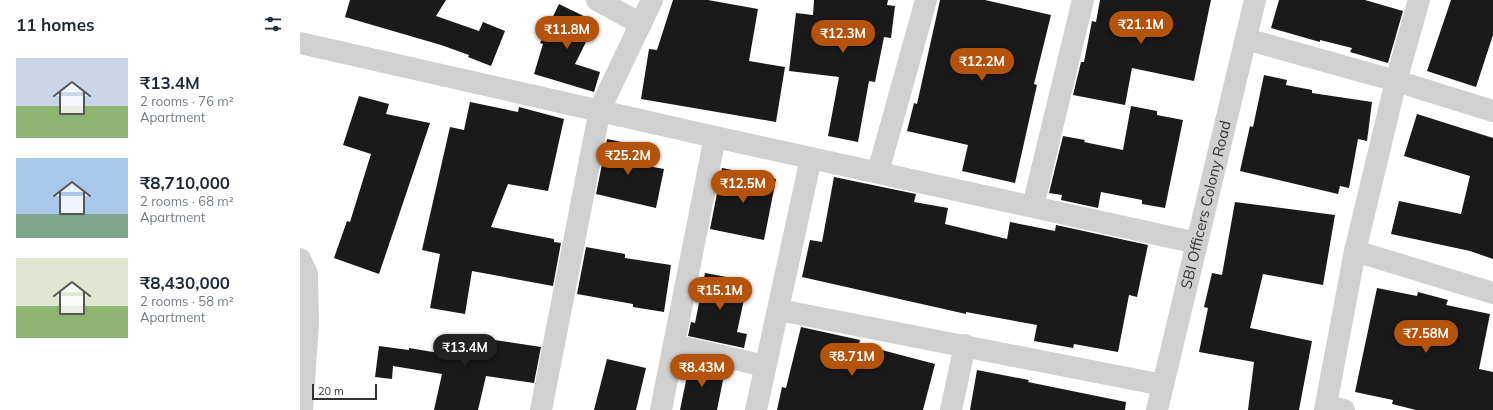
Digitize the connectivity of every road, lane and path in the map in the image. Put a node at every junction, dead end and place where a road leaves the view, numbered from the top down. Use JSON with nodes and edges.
{"nodes":[{"id":1,"x":597,"y":0,"type":"edge"},
{"id":2,"x":652,"y":0,"type":"edge"},
{"id":3,"x":926,"y":0,"type":"edge"},
{"id":4,"x":1083,"y":0,"type":"edge"},
{"id":5,"x":1255,"y":0,"type":"edge"},
{"id":6,"x":1419,"y":0,"type":"edge"},
{"id":7,"x":641,"y":24,"type":"junction"},
{"id":8,"x":1246,"y":39,"type":"junction"},
{"id":9,"x":300,"y":43,"type":"edge"},
{"id":10,"x":1396,"y":81,"type":"junction"},
{"id":11,"x":600,"y":109,"type":"junction"},
{"id":12,"x":1493,"y":111,"type":"edge"},
{"id":13,"x":715,"y":137,"type":"junction"},
{"id":14,"x":811,"y":158,"type":"junction"},
{"id":15,"x":878,"y":172,"type":"junction"},
{"id":16,"x":1032,"y":206,"type":"junction"},
{"id":17,"x":1197,"y":243,"type":"junction"},
{"id":18,"x":1355,"y":251,"type":"junction"},
{"id":19,"x":300,"y":258,"type":"edge"},
{"id":20,"x":1493,"y":293,"type":"edge"},
{"id":21,"x":779,"y":310,"type":"junction"},
{"id":22,"x":674,"y":345,"type":"junction"},
{"id":23,"x":965,"y":345,"type":"junction"},
{"id":24,"x":766,"y":366,"type":"junction"},
{"id":25,"x":1163,"y":385,"type":"junction"},
{"id":26,"x":1332,"y":408,"type":"edge"},
{"id":27,"x":302,"y":410,"type":"edge"},
{"id":28,"x":541,"y":410,"type":"edge"},
{"id":29,"x":661,"y":410,"type":"edge"},
{"id":30,"x":756,"y":410,"type":"edge"},
{"id":31,"x":951,"y":410,"type":"edge"},
{"id":32,"x":1157,"y":410,"type":"edge"}],
"edges":[{"from":1,"to":7,"type":"street"},
{"from":2,"to":7,"type":"street"},
{"from":3,"to":15,"type":"street"},
{"from":4,"to":16,"type":"street"},
{"from":5,"to":8,"type":"street","name":"SBI Officers Colony Road"},
{"from":6,"to":10,"type":"street"},
{"from":7,"to":11,"type":"street"},
{"from":8,"to":10,"type":"street"},
{"from":8,"to":17,"type":"street","name":"SBI Officers Colony Road"},
{"from":9,"to":11,"type":"street"},
{"from":10,"to":12,"type":"street"},
{"from":10,"to":18,"type":"street"},
{"from":11,"to":13,"type":"street"},
{"from":11,"to":28,"type":"street"},
{"from":13,"to":14,"type":"street"},
{"from":13,"to":22,"type":"street"},
{"from":14,"to":15,"type":"street"},
{"from":14,"to":21,"type":"street"},
{"from":15,"to":16,"type":"street"},
{"from":16,"to":17,"type":"street"},
{"from":17,"to":25,"type":"street","name":"SBI Officers Colony Road"},
{"from":18,"to":20,"type":"street"},
{"from":18,"to":26,"type":"street"},
{"from":19,"to":27,"type":"street"},
{"from":21,"to":23,"type":"street"},
{"from":21,"to":24,"type":"street"},
{"from":22,"to":24,"type":"street"},
{"from":22,"to":29,"type":"street"},
{"from":23,"to":25,"type":"street"},
{"from":23,"to":31,"type":"street"},
{"from":24,"to":30,"type":"street"},
{"from":25,"to":32,"type":"street","name":"SBI Officers Colony Road"}]}
